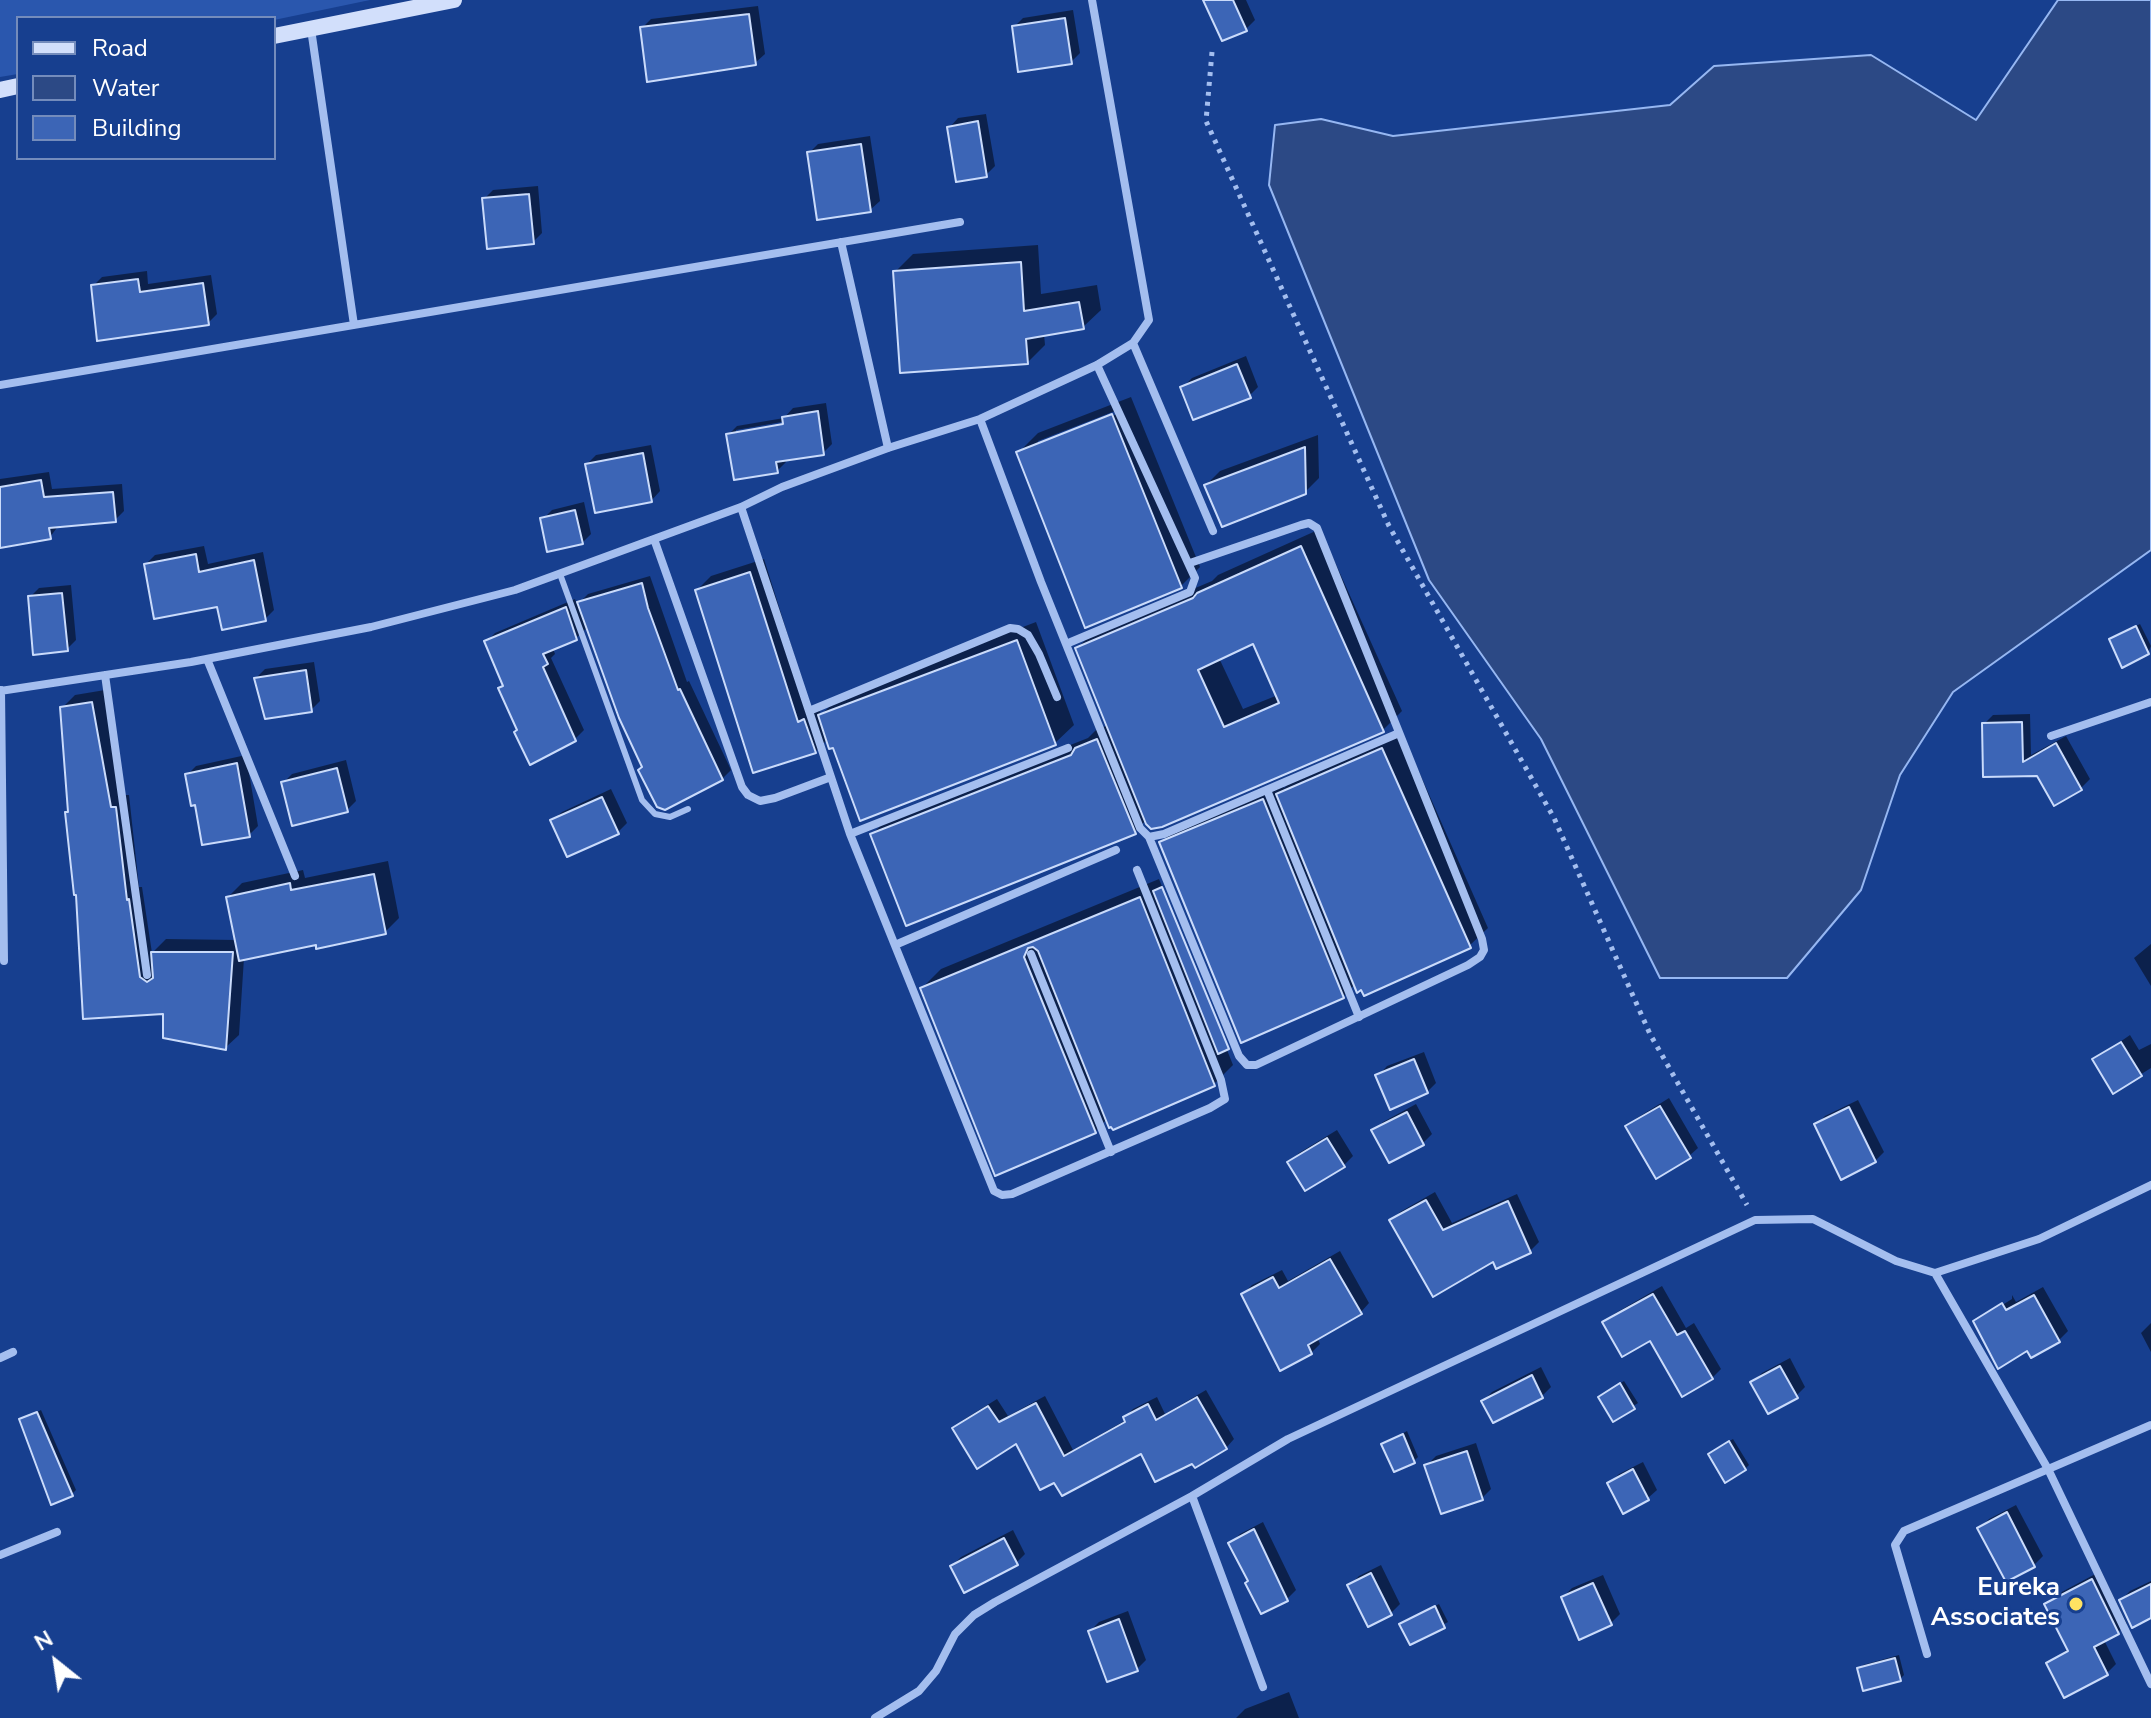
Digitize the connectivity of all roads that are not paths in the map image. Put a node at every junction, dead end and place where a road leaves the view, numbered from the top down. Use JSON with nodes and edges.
{"nodes":[{"id":1,"x":454,"y":0,"type":"edge"},
{"id":2,"x":1092,"y":0,"type":"edge"},
{"id":3,"x":311,"y":28,"type":"junction"},
{"id":4,"x":276,"y":36,"type":"edge"},
{"id":5,"x":960,"y":222,"type":"dead end"},
{"id":6,"x":841,"y":242,"type":"junction"},
{"id":7,"x":354,"y":325,"type":"junction"},
{"id":8,"x":1133,"y":343,"type":"junction"},
{"id":9,"x":1097,"y":365,"type":"junction"},
{"id":10,"x":0,"y":385,"type":"edge"},
{"id":11,"x":980,"y":419,"type":"junction"},
{"id":12,"x":888,"y":448,"type":"junction"},
{"id":13,"x":741,"y":507,"type":"junction"},
{"id":14,"x":1213,"y":531,"type":"dead end"},
{"id":15,"x":654,"y":539,"type":"junction"},
{"id":16,"x":1190,"y":563,"type":"junction"},
{"id":17,"x":560,"y":574,"type":"junction"},
{"id":18,"x":1066,"y":644,"type":"junction"},
{"id":19,"x":207,"y":659,"type":"junction"},
{"id":20,"x":105,"y":675,"type":"junction"},
{"id":21,"x":1,"y":690,"type":"edge"},
{"id":22,"x":1057,"y":697,"type":"dead end"},
{"id":23,"x":2151,"y":702,"type":"edge"},
{"id":24,"x":809,"y":711,"type":"junction"},
{"id":25,"x":1399,"y":733,"type":"junction"},
{"id":26,"x":2051,"y":736,"type":"dead end"},
{"id":27,"x":1068,"y":748,"type":"dead end"},
{"id":28,"x":831,"y":777,"type":"junction"},
{"id":29,"x":1267,"y":790,"type":"junction"},
{"id":30,"x":688,"y":809,"type":"dead end"},
{"id":31,"x":850,"y":834,"type":"junction"},
{"id":32,"x":1149,"y":837,"type":"junction"},
{"id":33,"x":1116,"y":850,"type":"dead end"},
{"id":34,"x":1137,"y":870,"type":"dead end"},
{"id":35,"x":295,"y":876,"type":"dead end"},
{"id":36,"x":895,"y":945,"type":"junction"},
{"id":37,"x":1031,"y":954,"type":"dead end"},
{"id":38,"x":4,"y":961,"type":"dead end"},
{"id":39,"x":147,"y":975,"type":"dead end"},
{"id":40,"x":1359,"y":1017,"type":"junction"},
{"id":41,"x":1111,"y":1152,"type":"junction"},
{"id":42,"x":2151,"y":1185,"type":"edge"},
{"id":43,"x":1935,"y":1273,"type":"junction"},
{"id":44,"x":13,"y":1352,"type":"dead end"},
{"id":45,"x":0,"y":1358,"type":"edge"},
{"id":46,"x":2151,"y":1425,"type":"edge"},
{"id":47,"x":2048,"y":1469,"type":"junction"},
{"id":48,"x":1192,"y":1496,"type":"junction"},
{"id":49,"x":57,"y":1532,"type":"dead end"},
{"id":50,"x":0,"y":1555,"type":"edge"},
{"id":51,"x":1927,"y":1654,"type":"dead end"},
{"id":52,"x":2151,"y":1684,"type":"edge"},
{"id":53,"x":1263,"y":1687,"type":"dead end"},
{"id":54,"x":875,"y":1718,"type":"edge"}],
"edges":[{"from":1,"to":3,"type":"main road"},
{"from":2,"to":8,"type":"street"},
{"from":3,"to":4,"type":"main road"},
{"from":3,"to":7,"type":"street"},
{"from":5,"to":6,"type":"street"},
{"from":6,"to":7,"type":"street"},
{"from":6,"to":12,"type":"street"},
{"from":7,"to":10,"type":"street"},
{"from":8,"to":9,"type":"street"},
{"from":8,"to":14,"type":"street"},
{"from":9,"to":11,"type":"street"},
{"from":9,"to":16,"type":"street"},
{"from":11,"to":12,"type":"street"},
{"from":11,"to":18,"type":"street"},
{"from":12,"to":13,"type":"street"},
{"from":13,"to":15,"type":"street"},
{"from":13,"to":24,"type":"street"},
{"from":15,"to":17,"type":"street"},
{"from":15,"to":28,"type":"street"},
{"from":16,"to":18,"type":"street"},
{"from":16,"to":25,"type":"street"},
{"from":17,"to":19,"type":"street"},
{"from":17,"to":30,"type":"lane"},
{"from":18,"to":32,"type":"street"},
{"from":19,"to":20,"type":"street"},
{"from":19,"to":35,"type":"street"},
{"from":20,"to":21,"type":"street"},
{"from":20,"to":39,"type":"street"},
{"from":21,"to":38,"type":"street"},
{"from":22,"to":24,"type":"street"},
{"from":23,"to":26,"type":"street"},
{"from":24,"to":28,"type":"street"},
{"from":25,"to":29,"type":"street"},
{"from":25,"to":40,"type":"street"},
{"from":27,"to":31,"type":"street"},
{"from":28,"to":31,"type":"street"},
{"from":29,"to":32,"type":"street"},
{"from":29,"to":40,"type":"street"},
{"from":31,"to":36,"type":"street"},
{"from":32,"to":40,"type":"street"},
{"from":33,"to":36,"type":"street"},
{"from":34,"to":41,"type":"street"},
{"from":36,"to":41,"type":"street"},
{"from":37,"to":41,"type":"street"},
{"from":42,"to":43,"type":"street"},
{"from":43,"to":47,"type":"street"},
{"from":43,"to":48,"type":"street"},
{"from":44,"to":45,"type":"street"},
{"from":46,"to":47,"type":"street"},
{"from":47,"to":51,"type":"street"},
{"from":47,"to":52,"type":"street"},
{"from":48,"to":53,"type":"street"},
{"from":48,"to":54,"type":"street"},
{"from":49,"to":50,"type":"street"}]}
